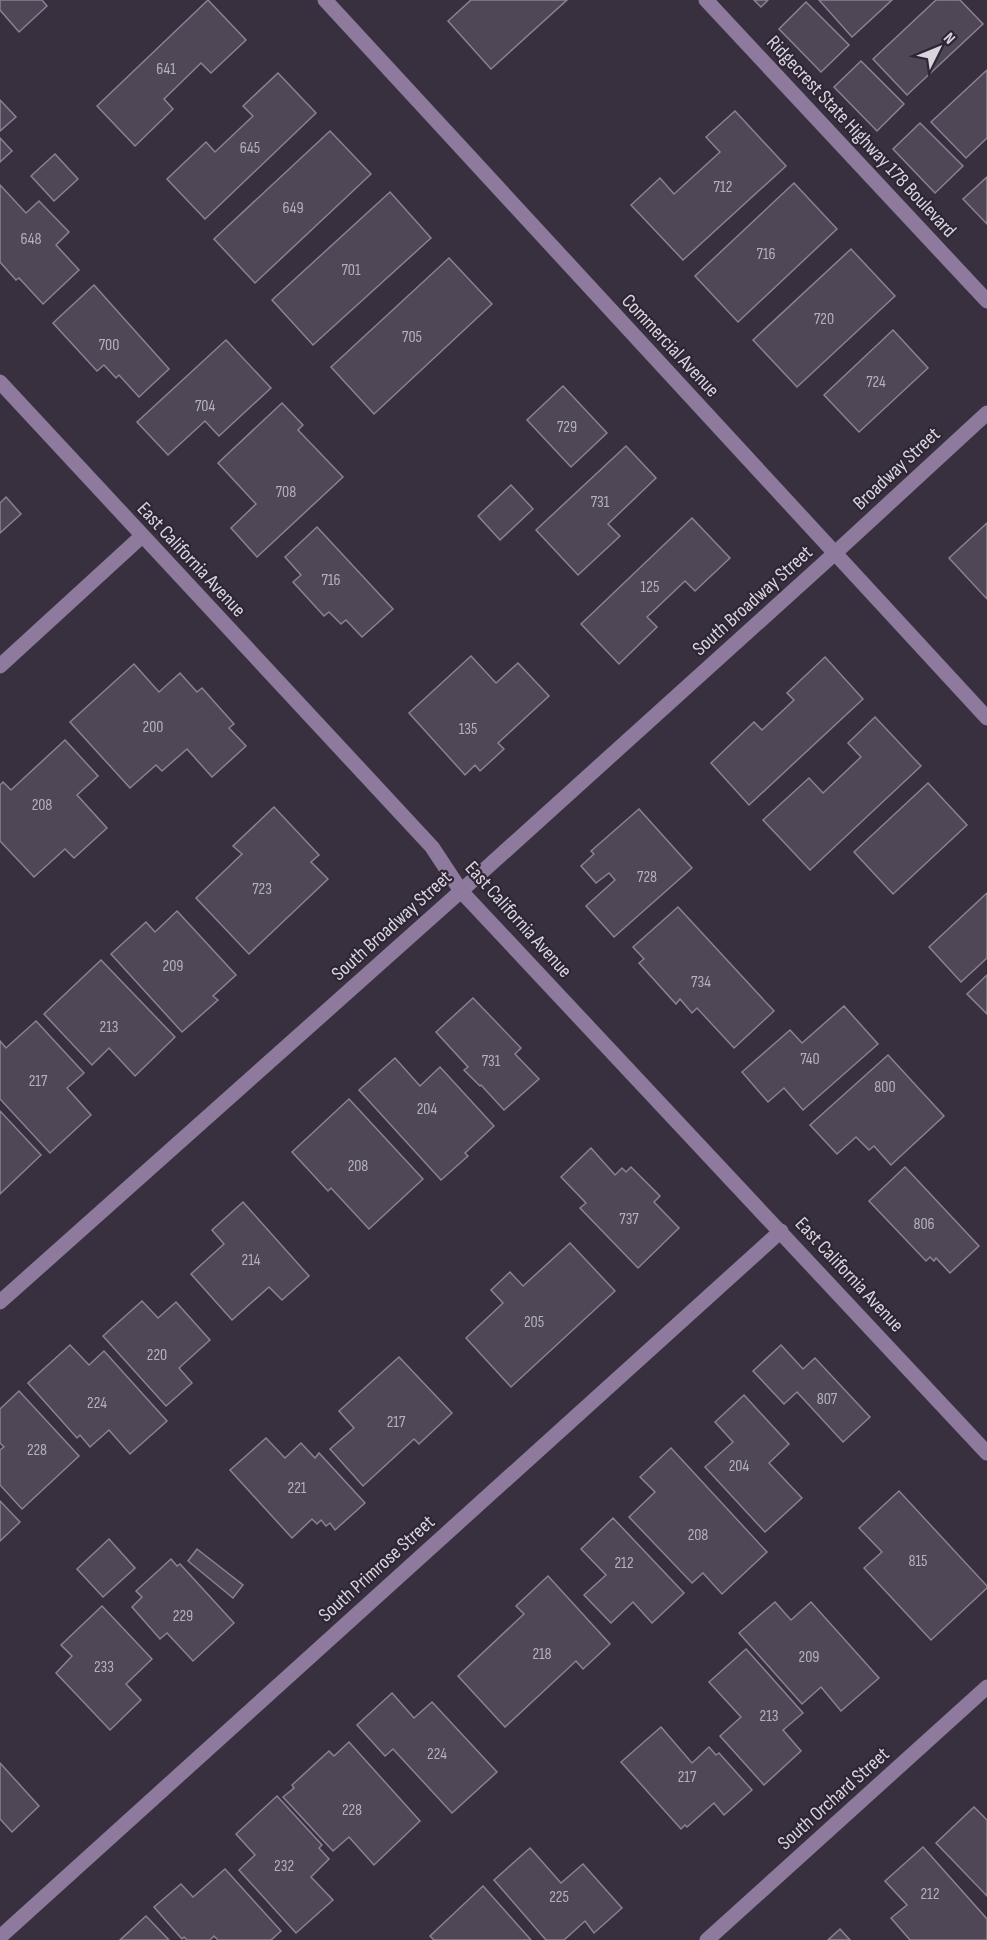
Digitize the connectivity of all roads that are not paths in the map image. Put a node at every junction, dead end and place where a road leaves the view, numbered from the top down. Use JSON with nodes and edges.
{"nodes":[{"id":1,"x":325,"y":0,"type":"edge"},
{"id":2,"x":706,"y":0,"type":"edge"},
{"id":3,"x":987,"y":300,"type":"edge"},
{"id":4,"x":0,"y":382,"type":"edge"},
{"id":5,"x":987,"y":413,"type":"edge"},
{"id":6,"x":142,"y":536,"type":"junction"},
{"id":7,"x":834,"y":554,"type":"junction"},
{"id":8,"x":0,"y":666,"type":"edge"},
{"id":9,"x":987,"y":718,"type":"edge"},
{"id":10,"x":461,"y":891,"type":"junction"},
{"id":11,"x":781,"y":1231,"type":"junction"},
{"id":12,"x":0,"y":1302,"type":"edge"},
{"id":13,"x":987,"y":1454,"type":"edge"},
{"id":14,"x":987,"y":1687,"type":"edge"},
{"id":15,"x":0,"y":1937,"type":"edge"},
{"id":16,"x":707,"y":1940,"type":"edge"}],
"edges":[{"from":1,"to":7,"type":"street","name":"Commercial Avenue"},
{"from":2,"to":3,"type":"street","name":"Ridgecrest State Highway 178 Boulevard"},
{"from":4,"to":6,"type":"street","name":"East California Avenue"},
{"from":5,"to":7,"type":"street","name":"Broadway Street"},
{"from":6,"to":8,"type":"street"},
{"from":6,"to":10,"type":"street","name":"East California Avenue"},
{"from":7,"to":9,"type":"street","name":"Commercial Avenue"},
{"from":7,"to":10,"type":"street","name":"South Broadway Street"},
{"from":10,"to":11,"type":"street","name":"East California Avenue"},
{"from":10,"to":12,"type":"street","name":"South Broadway Street"},
{"from":11,"to":13,"type":"street","name":"East California Avenue"},
{"from":11,"to":15,"type":"street","name":"South Primrose Street"},
{"from":14,"to":16,"type":"street","name":"South Orchard Street"}]}
